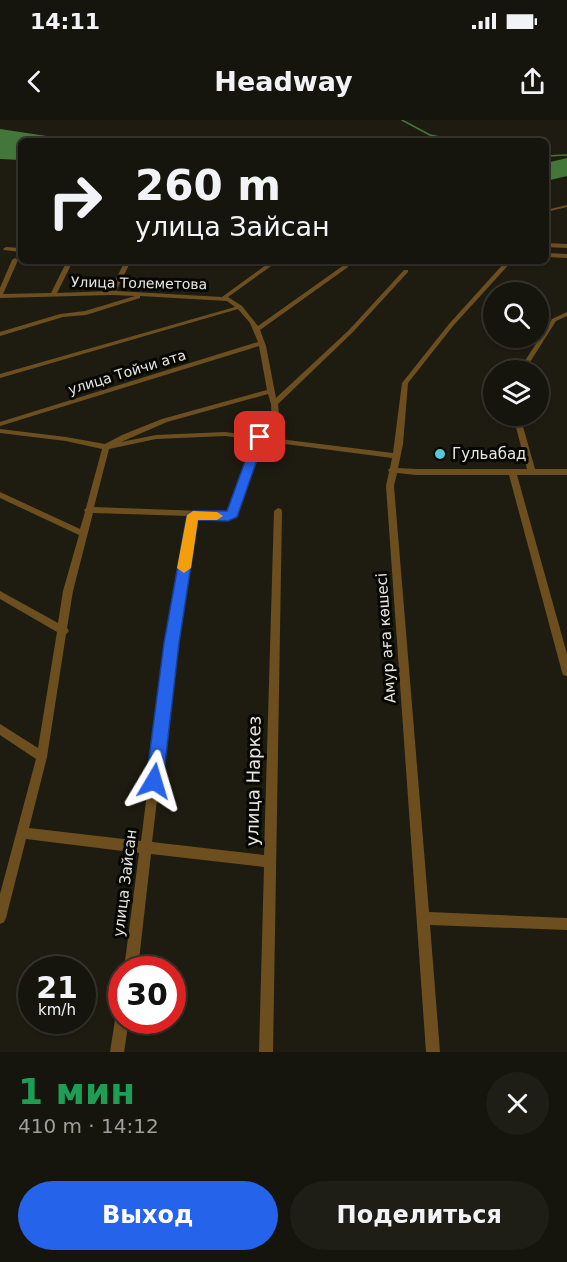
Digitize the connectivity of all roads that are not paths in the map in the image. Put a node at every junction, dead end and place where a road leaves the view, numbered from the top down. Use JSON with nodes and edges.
{"nodes":[{"id":1,"x":567,"y":206,"type":"edge"},
{"id":2,"x":549,"y":210,"type":"edge"},
{"id":3,"x":549,"y":245,"type":"edge"},
{"id":4,"x":567,"y":246,"type":"edge"},
{"id":5,"x":6,"y":249,"type":"dead end"},
{"id":6,"x":18,"y":250,"type":"edge"},
{"id":7,"x":549,"y":255,"type":"edge"},
{"id":8,"x":567,"y":256,"type":"edge"},
{"id":9,"x":15,"y":260,"type":"dead end"},
{"id":10,"x":68,"y":264,"type":"edge"},
{"id":11,"x":126,"y":264,"type":"edge"},
{"id":12,"x":269,"y":264,"type":"edge"},
{"id":13,"x":506,"y":264,"type":"edge"},
{"id":14,"x":346,"y":266,"type":"dead end"},
{"id":15,"x":406,"y":271,"type":"dead end"},
{"id":16,"x":112,"y":293,"type":"junction"},
{"id":17,"x":53,"y":294,"type":"junction"},
{"id":18,"x":146,"y":294,"type":"junction"},
{"id":19,"x":0,"y":295,"type":"edge"},
{"id":20,"x":225,"y":297,"type":"junction"},
{"id":21,"x":240,"y":307,"type":"junction"},
{"id":22,"x":567,"y":314,"type":"edge"},
{"id":23,"x":258,"y":329,"type":"junction"},
{"id":24,"x":0,"y":334,"type":"edge"},
{"id":25,"x":262,"y":343,"type":"junction"},
{"id":26,"x":528,"y":360,"type":"edge"},
{"id":27,"x":0,"y":376,"type":"edge"},
{"id":28,"x":270,"y":391,"type":"junction"},
{"id":29,"x":274,"y":405,"type":"junction"},
{"id":30,"x":0,"y":424,"type":"edge"},
{"id":31,"x":520,"y":426,"type":"edge"},
{"id":32,"x":0,"y":431,"type":"edge"},
{"id":33,"x":263,"y":438,"type":"junction"},
{"id":34,"x":106,"y":447,"type":"junction"},
{"id":35,"x":395,"y":456,"type":"junction"},
{"id":36,"x":392,"y":470,"type":"junction"},
{"id":37,"x":512,"y":472,"type":"junction"},
{"id":38,"x":532,"y":472,"type":"junction"},
{"id":39,"x":567,"y":472,"type":"edge"},
{"id":40,"x":0,"y":495,"type":"edge"},
{"id":41,"x":88,"y":510,"type":"junction"},
{"id":42,"x":278,"y":511,"type":"dead end"},
{"id":43,"x":193,"y":515,"type":"junction"},
{"id":44,"x":82,"y":533,"type":"junction"},
{"id":45,"x":0,"y":595,"type":"edge"},
{"id":46,"x":64,"y":631,"type":"junction"},
{"id":47,"x":567,"y":672,"type":"edge"},
{"id":48,"x":0,"y":729,"type":"edge"},
{"id":49,"x":42,"y":758,"type":"junction"},
{"id":50,"x":22,"y":833,"type":"junction"},
{"id":51,"x":146,"y":849,"type":"junction"},
{"id":52,"x":270,"y":862,"type":"junction"},
{"id":53,"x":0,"y":918,"type":"edge"},
{"id":54,"x":423,"y":918,"type":"junction"},
{"id":55,"x":567,"y":924,"type":"edge"},
{"id":56,"x":132,"y":956,"type":"edge"},
{"id":57,"x":120,"y":1034,"type":"edge"},
{"id":58,"x":117,"y":1052,"type":"edge"},
{"id":59,"x":266,"y":1052,"type":"edge"},
{"id":60,"x":433,"y":1052,"type":"edge"}],
"edges":[{"from":1,"to":2,"type":"street"},
{"from":3,"to":4,"type":"street"},
{"from":5,"to":6,"type":"street"},
{"from":7,"to":8,"type":"street"},
{"from":9,"to":19,"type":"street"},
{"from":10,"to":17,"type":"street"},
{"from":11,"to":16,"type":"street"},
{"from":12,"to":20,"type":"street"},
{"from":13,"to":35,"type":"street","name":"Амур аға көшесі"},
{"from":14,"to":23,"type":"street"},
{"from":15,"to":29,"type":"street"},
{"from":16,"to":17,"type":"street","name":"Улица Толеметова"},
{"from":16,"to":18,"type":"street","name":"Улица Толеметова"},
{"from":17,"to":19,"type":"street","name":"Улица Толеметова"},
{"from":18,"to":20,"type":"street","name":"Улица Толеметова"},
{"from":18,"to":24,"type":"street"},
{"from":20,"to":21,"type":"street","name":"Улица Толеметова"},
{"from":21,"to":23,"type":"street","name":"Улица Толеметова"},
{"from":21,"to":27,"type":"street","name":"улица Тойчи ата"},
{"from":22,"to":26,"type":"street"},
{"from":23,"to":25,"type":"street","name":"Улица Толеметова"},
{"from":25,"to":28,"type":"street","name":"Улица Толеметова"},
{"from":25,"to":30,"type":"street","name":"улица Тойчи ата"},
{"from":28,"to":29,"type":"street","name":"Улица Толеметова"},
{"from":28,"to":34,"type":"street"},
{"from":29,"to":33,"type":"street"},
{"from":31,"to":38,"type":"street"},
{"from":32,"to":34,"type":"street"},
{"from":33,"to":34,"type":"street"},
{"from":33,"to":35,"type":"street"},
{"from":33,"to":43,"type":"street"},
{"from":34,"to":41,"type":"street"},
{"from":35,"to":36,"type":"street","name":"Амур аға көшесі"},
{"from":36,"to":37,"type":"street"},
{"from":36,"to":54,"type":"street","name":"Амур аға көшесі"},
{"from":37,"to":38,"type":"street"},
{"from":37,"to":47,"type":"street"},
{"from":38,"to":39,"type":"street"},
{"from":40,"to":44,"type":"street"},
{"from":41,"to":43,"type":"street"},
{"from":41,"to":44,"type":"street"},
{"from":42,"to":52,"type":"street","name":"улица Наркез"},
{"from":43,"to":51,"type":"street","name":"улица Зайсан"},
{"from":44,"to":46,"type":"street"},
{"from":45,"to":46,"type":"street"},
{"from":46,"to":49,"type":"street"},
{"from":48,"to":49,"type":"street"},
{"from":49,"to":50,"type":"street"},
{"from":50,"to":51,"type":"street"},
{"from":50,"to":53,"type":"street"},
{"from":51,"to":52,"type":"street"},
{"from":51,"to":56,"type":"street","name":"улица Зайсан"},
{"from":52,"to":59,"type":"street","name":"улица Наркез"},
{"from":54,"to":55,"type":"street"},
{"from":54,"to":60,"type":"street","name":"Амур аға көшесі"},
{"from":57,"to":58,"type":"street"}]}
